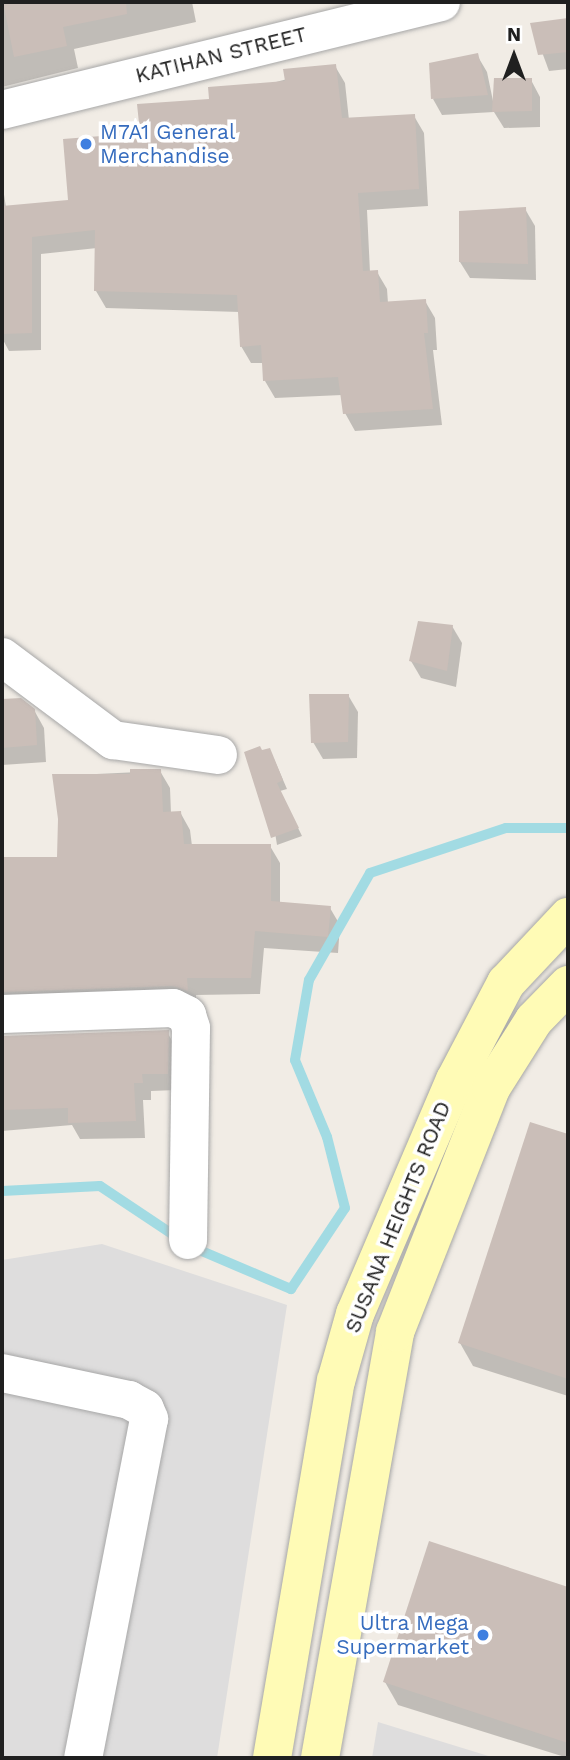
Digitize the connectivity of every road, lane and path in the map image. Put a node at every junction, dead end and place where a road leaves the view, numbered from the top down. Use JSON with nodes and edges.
{"nodes":[{"id":1,"x":441,"y":2,"type":"edge"},
{"id":2,"x":2,"y":110,"type":"edge"},
{"id":3,"x":2,"y":657,"type":"edge"},
{"id":4,"x":218,"y":755,"type":"dead end"},
{"id":5,"x":568,"y":917,"type":"edge"},
{"id":6,"x":568,"y":985,"type":"edge"},
{"id":7,"x":2,"y":1014,"type":"edge"},
{"id":8,"x":188,"y":1240,"type":"dead end"},
{"id":9,"x":2,"y":1373,"type":"edge"},
{"id":10,"x":83,"y":1758,"type":"edge"},
{"id":11,"x":272,"y":1758,"type":"edge"},
{"id":12,"x":320,"y":1758,"type":"edge"}],
"edges":[{"from":1,"to":2,"type":"street","name":"KATIHAN STREET"},
{"from":3,"to":4,"type":"street"},
{"from":5,"to":11,"type":"main road","name":"SUSANA HEIGHTS ROAD"},
{"from":6,"to":12,"type":"main road","name":"SUSANA HEIGHTS ROAD"},
{"from":7,"to":8,"type":"street"},
{"from":9,"to":10,"type":"street"}]}
